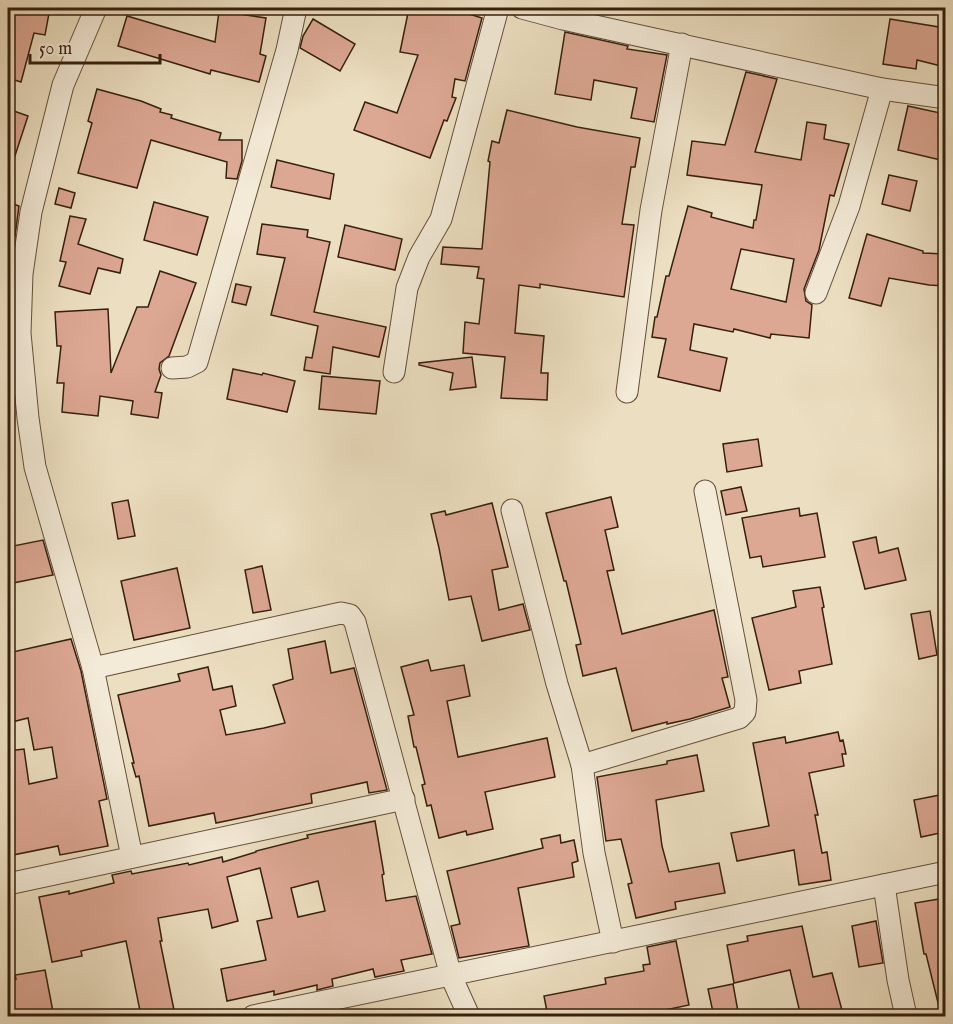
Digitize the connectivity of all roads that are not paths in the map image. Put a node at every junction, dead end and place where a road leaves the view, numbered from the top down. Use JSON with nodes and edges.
{"nodes":[{"id":1,"x":96,"y":8,"type":"edge"},
{"id":2,"x":296,"y":8,"type":"edge"},
{"id":3,"x":498,"y":8,"type":"edge"},
{"id":4,"x":522,"y":8,"type":"edge"},
{"id":5,"x":682,"y":44,"type":"junction"},
{"id":6,"x":882,"y":89,"type":"junction"},
{"id":7,"x":945,"y":98,"type":"edge"},
{"id":8,"x":816,"y":293,"type":"dead end"},
{"id":9,"x":172,"y":368,"type":"dead end"},
{"id":10,"x":394,"y":372,"type":"dead end"},
{"id":11,"x":627,"y":392,"type":"dead end"},
{"id":12,"x":705,"y":490,"type":"dead end"},
{"id":13,"x":512,"y":510,"type":"dead end"},
{"id":14,"x":93,"y":668,"type":"junction"},
{"id":15,"x":582,"y":765,"type":"junction"},
{"id":16,"x":404,"y":799,"type":"junction"},
{"id":17,"x":132,"y":857,"type":"junction"},
{"id":18,"x":945,"y":872,"type":"edge"},
{"id":19,"x":8,"y":884,"type":"edge"},
{"id":20,"x":884,"y":885,"type":"junction"},
{"id":21,"x":613,"y":942,"type":"junction"},
{"id":22,"x":451,"y":976,"type":"junction"},
{"id":23,"x":291,"y":1013,"type":"edge"},
{"id":24,"x":253,"y":1017,"type":"edge"},
{"id":25,"x":469,"y":1017,"type":"edge"},
{"id":26,"x":906,"y":1017,"type":"edge"}],
"edges":[{"from":1,"to":14,"type":"street"},
{"from":2,"to":9,"type":"street"},
{"from":3,"to":10,"type":"street"},
{"from":4,"to":5,"type":"street"},
{"from":5,"to":6,"type":"street"},
{"from":5,"to":11,"type":"street"},
{"from":6,"to":7,"type":"street"},
{"from":6,"to":8,"type":"street"},
{"from":12,"to":15,"type":"street"},
{"from":13,"to":15,"type":"street"},
{"from":14,"to":16,"type":"street"},
{"from":14,"to":17,"type":"street"},
{"from":15,"to":21,"type":"street"},
{"from":16,"to":17,"type":"street"},
{"from":16,"to":22,"type":"street"},
{"from":17,"to":19,"type":"street"},
{"from":18,"to":20,"type":"street"},
{"from":20,"to":21,"type":"street"},
{"from":20,"to":26,"type":"street"},
{"from":21,"to":22,"type":"street"},
{"from":22,"to":23,"type":"street"},
{"from":22,"to":25,"type":"street"},
{"from":23,"to":24,"type":"street"}]}
